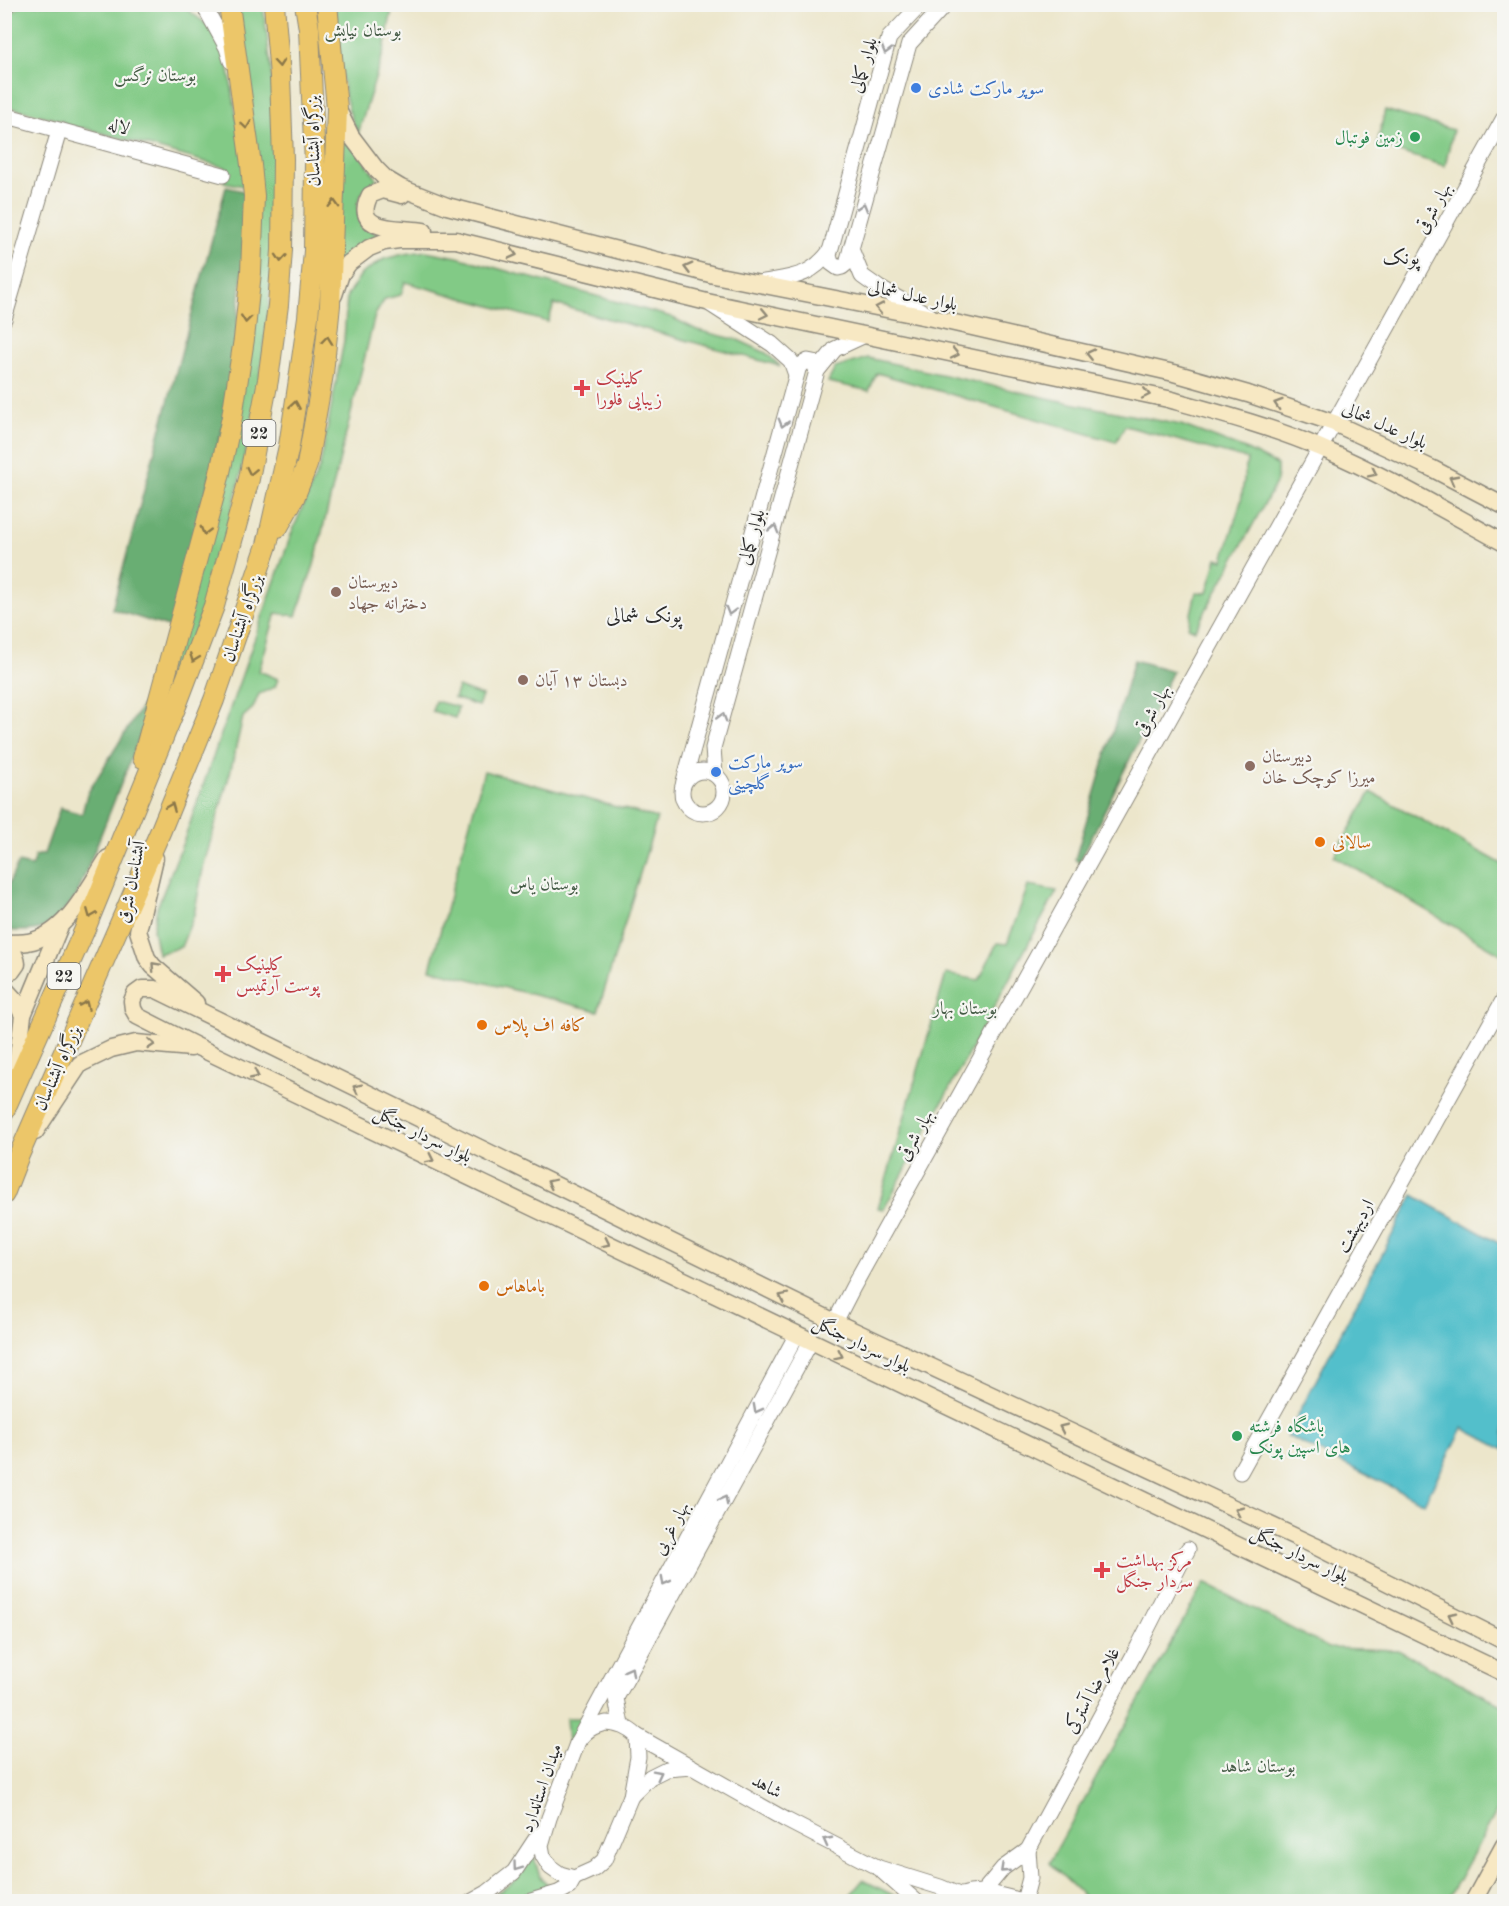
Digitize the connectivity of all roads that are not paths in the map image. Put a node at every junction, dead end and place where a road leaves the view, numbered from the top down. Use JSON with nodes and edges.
{"nodes":[{"id":1,"x":8,"y":4,"type":"edge"},
{"id":2,"x":204,"y":4,"type":"edge"},
{"id":3,"x":229,"y":4,"type":"edge"},
{"id":4,"x":274,"y":4,"type":"edge"},
{"id":5,"x":305,"y":4,"type":"edge"},
{"id":6,"x":327,"y":4,"type":"edge"},
{"id":7,"x":921,"y":4,"type":"edge"},
{"id":8,"x":942,"y":4,"type":"edge"},
{"id":9,"x":4,"y":8,"type":"edge"},
{"id":10,"x":242,"y":93,"type":"junction"},
{"id":11,"x":337,"y":108,"type":"junction"},
{"id":12,"x":4,"y":115,"type":"edge"},
{"id":13,"x":1504,"y":118,"type":"edge"},
{"id":14,"x":59,"y":130,"type":"junction"},
{"id":15,"x":223,"y":175,"type":"dead end"},
{"id":16,"x":447,"y":206,"type":"junction"},
{"id":17,"x":456,"y":240,"type":"junction"},
{"id":18,"x":829,"y":253,"type":"junction"},
{"id":19,"x":849,"y":256,"type":"junction"},
{"id":20,"x":755,"y":284,"type":"junction"},
{"id":21,"x":707,"y":302,"type":"junction"},
{"id":22,"x":330,"y":305,"type":"junction"},
{"id":23,"x":4,"y":319,"type":"edge"},
{"id":24,"x":937,"y":319,"type":"junction"},
{"id":25,"x":866,"y":335,"type":"junction"},
{"id":26,"x":797,"y":370,"type":"junction"},
{"id":27,"x":818,"y":372,"type":"junction"},
{"id":28,"x":1334,"y":423,"type":"junction"},
{"id":29,"x":1320,"y":447,"type":"junction"},
{"id":30,"x":1504,"y":506,"type":"edge"},
{"id":31,"x":1504,"y":543,"type":"edge"},
{"id":32,"x":267,"y":545,"type":"junction"},
{"id":33,"x":715,"y":774,"type":"junction"},
{"id":34,"x":684,"y":781,"type":"junction"},
{"id":35,"x":161,"y":830,"type":"junction"},
{"id":36,"x":121,"y":840,"type":"junction"},
{"id":37,"x":60,"y":926,"type":"junction"},
{"id":38,"x":4,"y":944,"type":"edge"},
{"id":39,"x":4,"y":973,"type":"edge"},
{"id":40,"x":4,"y":988,"type":"edge"},
{"id":41,"x":1504,"y":999,"type":"edge"},
{"id":42,"x":23,"y":1015,"type":"junction"},
{"id":43,"x":215,"y":1018,"type":"junction"},
{"id":44,"x":202,"y":1049,"type":"junction"},
{"id":45,"x":15,"y":1084,"type":"junction"},
{"id":46,"x":4,"y":1110,"type":"edge"},
{"id":47,"x":19,"y":1155,"type":"junction"},
{"id":48,"x":4,"y":1194,"type":"edge"},
{"id":49,"x":835,"y":1322,"type":"junction"},
{"id":50,"x":804,"y":1338,"type":"junction"},
{"id":51,"x":1240,"y":1472,"type":"dead end"},
{"id":52,"x":1188,"y":1549,"type":"dead end"},
{"id":53,"x":1501,"y":1639,"type":"edge"},
{"id":54,"x":1504,"y":1673,"type":"edge"},
{"id":55,"x":621,"y":1725,"type":"junction"},
{"id":56,"x":637,"y":1736,"type":"junction"},
{"id":57,"x":578,"y":1741,"type":"junction"},
{"id":58,"x":692,"y":1767,"type":"junction"},
{"id":59,"x":631,"y":1796,"type":"junction"},
{"id":60,"x":549,"y":1818,"type":"junction"},
{"id":61,"x":1504,"y":1845,"type":"edge"},
{"id":62,"x":1028,"y":1850,"type":"junction"},
{"id":63,"x":879,"y":1868,"type":"junction"},
{"id":64,"x":574,"y":1878,"type":"junction"},
{"id":65,"x":983,"y":1892,"type":"junction"},
{"id":66,"x":955,"y":1898,"type":"edge"},
{"id":67,"x":1025,"y":1901,"type":"edge"},
{"id":68,"x":471,"y":1902,"type":"edge"},
{"id":69,"x":528,"y":1902,"type":"edge"},
{"id":70,"x":917,"y":1902,"type":"edge"},
{"id":71,"x":1473,"y":1902,"type":"edge"}],
"edges":[{"from":1,"to":9,"type":"street"},
{"from":2,"to":10,"type":"street"},
{"from":3,"to":10,"type":"highway"},
{"from":4,"to":36,"type":"highway","name":"بزرگراه آبشناسان","number":"22","one_way":true},
{"from":32,"to":5,"type":"highway","name":"بزرگراه آبشناسان","number":"22","one_way":true},
{"from":6,"to":11,"type":"highway"},
{"from":7,"to":18,"type":"street","name":"بلوار کمالی","one_way":true},
{"from":19,"to":8,"type":"street","one_way":true},
{"from":10,"to":36,"type":"highway","one_way":true},
{"from":11,"to":16,"type":"main road","name":"بلوار عدل شمالی"},
{"from":22,"to":11,"type":"highway","one_way":true},
{"from":12,"to":14,"type":"street","name":"لاله"},
{"from":13,"to":28,"type":"street","name":"بهار شرقی"},
{"from":14,"to":15,"type":"street","name":"لاله"},
{"from":14,"to":23,"type":"street"},
{"from":16,"to":17,"type":"main road"},
{"from":20,"to":16,"type":"main road","name":"بلوار عدل شمالی","one_way":true},
{"from":17,"to":21,"type":"main road","one_way":true},
{"from":17,"to":22,"type":"main road"},
{"from":18,"to":19,"type":"street"},
{"from":18,"to":20,"type":"street"},
{"from":19,"to":24,"type":"street"},
{"from":24,"to":20,"type":"main road","name":"بلوار عدل شمالی","one_way":true},
{"from":21,"to":25,"type":"main road","one_way":true},
{"from":21,"to":26,"type":"street"},
{"from":32,"to":22,"type":"highway","one_way":true},
{"from":28,"to":24,"type":"main road","name":"بلوار عدل شمالی","one_way":true},
{"from":25,"to":27,"type":"street","name":"بلوار کمالی"},
{"from":25,"to":29,"type":"main road","one_way":true},
{"from":26,"to":27,"type":"street"},
{"from":26,"to":34,"type":"street","name":"بلوار کمالی","one_way":true},
{"from":33,"to":27,"type":"street","name":"بلوار کمالی","one_way":true},
{"from":28,"to":29,"type":"street","name":"بهار شرقی"},
{"from":30,"to":28,"type":"main road","name":"بلوار عدل شمالی","one_way":true},
{"from":29,"to":31,"type":"main road","one_way":true},
{"from":29,"to":49,"type":"street","name":"بهار شرقی"},
{"from":35,"to":32,"type":"highway","name":"بزرگراه آبشناسان","number":"22","one_way":true},
{"from":33,"to":34,"type":"street"},
{"from":33,"to":34,"type":"street"},
{"from":43,"to":35,"type":"main road","name":"آبشناسان شرق","one_way":true},
{"from":47,"to":35,"type":"highway","name":"بزرگراه آبشناسان","number":"22","one_way":true},
{"from":36,"to":37,"type":"main road"},
{"from":36,"to":45,"type":"highway","name":"بزرگراه آبشناسان","number":"22","one_way":true},
{"from":37,"to":38,"type":"main road"},
{"from":37,"to":42,"type":"main road"},
{"from":38,"to":39,"type":"main road"},
{"from":40,"to":42,"type":"main road"},
{"from":41,"to":51,"type":"street","name":"اردیبهشت"},
{"from":42,"to":45,"type":"main road"},
{"from":43,"to":44,"type":"main road","name":"بلوار سردار جنگل"},
{"from":49,"to":43,"type":"main road","name":"بلوار سردار جنگل","one_way":true},
{"from":47,"to":44,"type":"main road","one_way":true},
{"from":44,"to":50,"type":"main road","name":"بلوار سردار جنگل","one_way":true},
{"from":45,"to":46,"type":"highway","name":"بزرگراه آبشناسان","number":"22"},
{"from":47,"to":48,"type":"highway","name":"بزرگراه آبشناسان"},
{"from":53,"to":49,"type":"main road","name":"بلوار سردار جنگل","one_way":true},
{"from":50,"to":54,"type":"main road","name":"بلوار سردار جنگل","one_way":true},
{"from":55,"to":50,"type":"street","name":"بهار غربی","one_way":true},
{"from":50,"to":57,"type":"street","name":"بهار غربی","one_way":true},
{"from":52,"to":62,"type":"street","name":"غلامرضا آسترکی"},
{"from":55,"to":56,"type":"street"},
{"from":55,"to":57,"type":"street","name":"میدان استاندارد"},
{"from":56,"to":58,"type":"street","name":"شاهد"},
{"from":56,"to":59,"type":"street"},
{"from":57,"to":60,"type":"street","name":"میدان استاندارد"},
{"from":59,"to":58,"type":"street","one_way":true},
{"from":63,"to":58,"type":"street","name":"شاهد","one_way":true},
{"from":59,"to":64,"type":"street"},
{"from":60,"to":64,"type":"street","name":"میدان استاندارد"},
{"from":60,"to":68,"type":"street","one_way":true},
{"from":61,"to":71,"type":"main road"},
{"from":62,"to":65,"type":"street","one_way":true},
{"from":62,"to":67,"type":"street"},
{"from":63,"to":66,"type":"street","name":"شاهد"},
{"from":63,"to":70,"type":"street","name":"شاهد"},
{"from":64,"to":69,"type":"street"},
{"from":65,"to":66,"type":"street"},
{"from":65,"to":67,"type":"street"}]}
